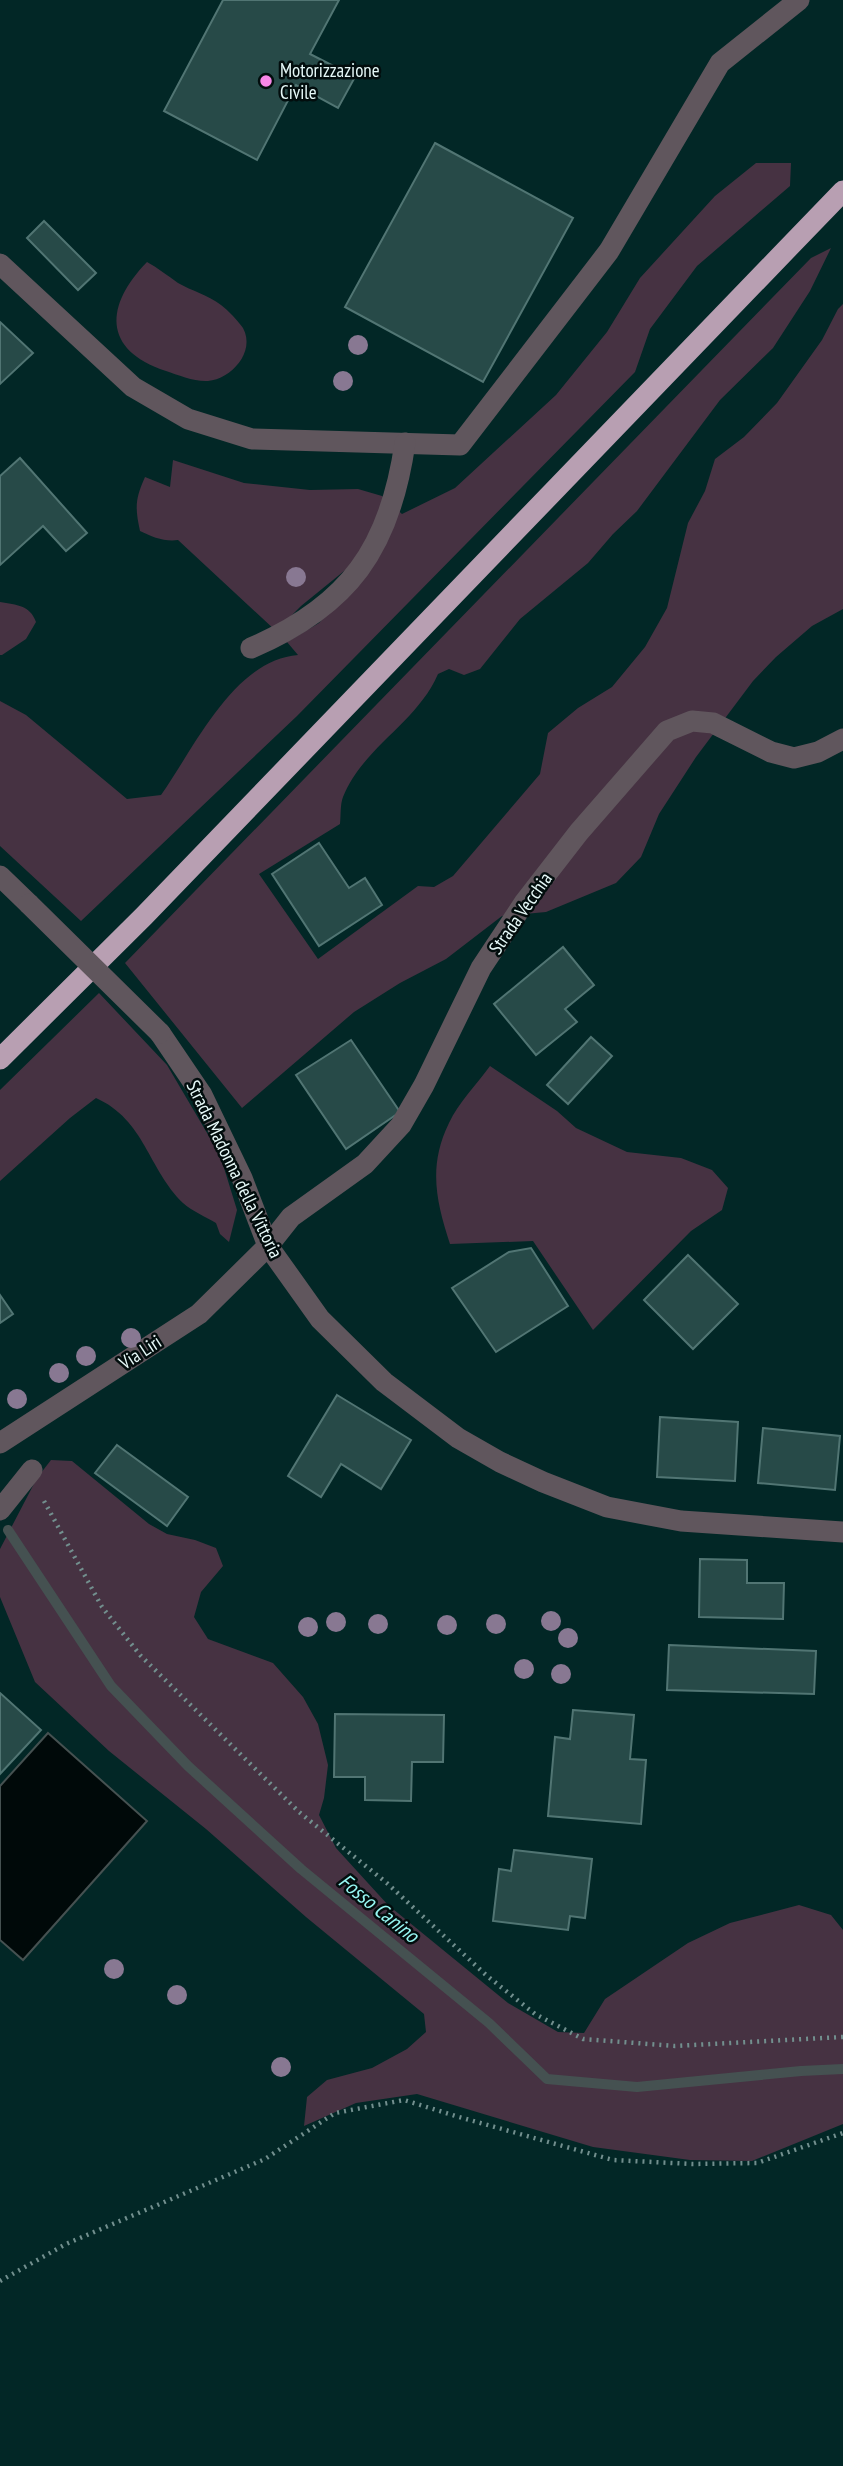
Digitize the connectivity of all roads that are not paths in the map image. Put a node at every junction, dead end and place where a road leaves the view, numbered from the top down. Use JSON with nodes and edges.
{"nodes":[{"id":1,"x":799,"y":0,"type":"edge"},
{"id":2,"x":843,"y":191,"type":"edge"},
{"id":3,"x":0,"y":264,"type":"edge"},
{"id":4,"x":405,"y":443,"type":"junction"},
{"id":5,"x":251,"y":648,"type":"dead end"},
{"id":6,"x":843,"y":739,"type":"edge"},
{"id":7,"x":0,"y":876,"type":"edge"},
{"id":8,"x":0,"y":1059,"type":"edge"},
{"id":9,"x":268,"y":1245,"type":"junction"},
{"id":10,"x":0,"y":1443,"type":"edge"},
{"id":11,"x":32,"y":1470,"type":"road end"},
{"id":12,"x":0,"y":1510,"type":"edge"},
{"id":13,"x":843,"y":1532,"type":"edge"}],
"edges":[{"from":1,"to":4,"type":"street"},
{"from":2,"to":8,"type":"highway"},
{"from":3,"to":4,"type":"street"},
{"from":4,"to":5,"type":"street"},
{"from":6,"to":9,"type":"street","name":"Strada Vecchia"},
{"from":7,"to":9,"type":"street","name":"Strada Madonna della Vittoria","bridge":true},
{"from":9,"to":10,"type":"street","name":"Via Liri"},
{"from":9,"to":13,"type":"street","name":"Strada Madonna della Vittoria"},
{"from":11,"to":12,"type":"street"}]}
